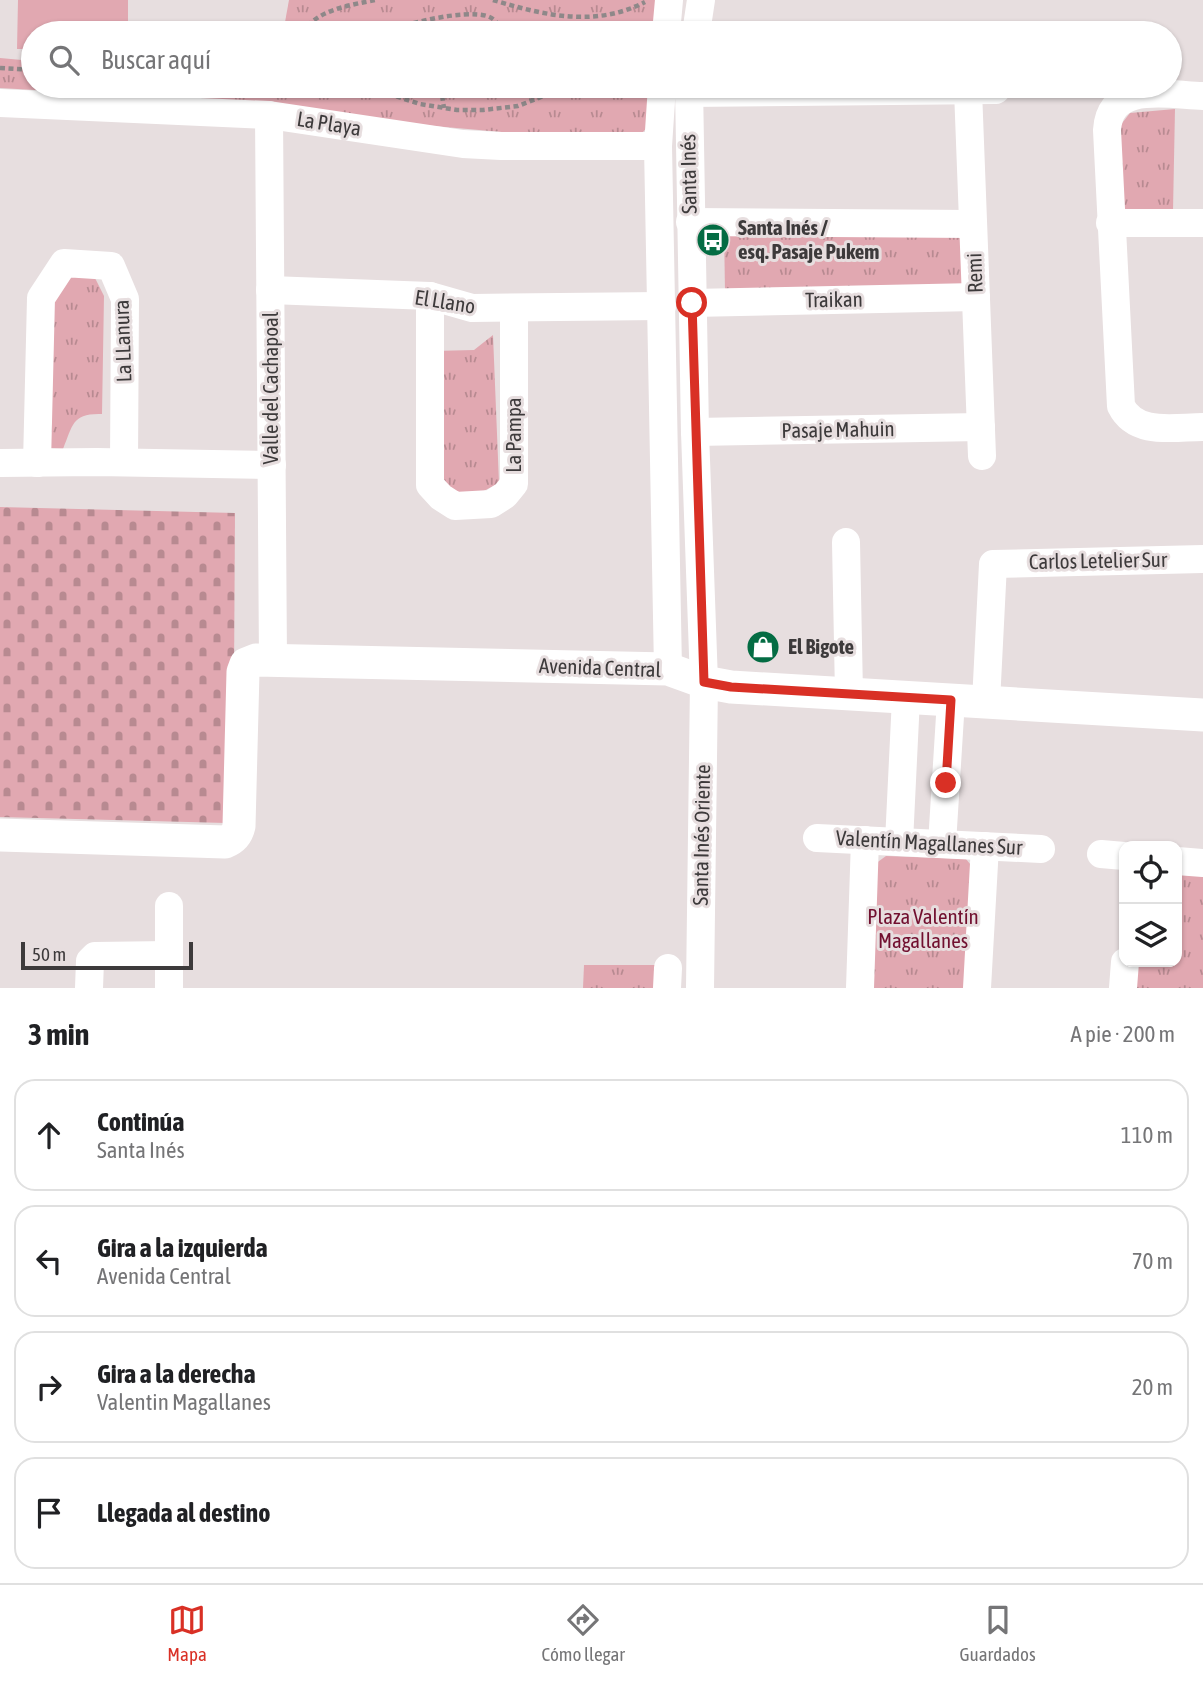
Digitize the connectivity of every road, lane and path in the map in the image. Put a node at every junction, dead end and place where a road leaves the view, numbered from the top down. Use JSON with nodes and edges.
{"nodes":[{"id":1,"x":375,"y":0,"type":"edge"},
{"id":2,"x":493,"y":0,"type":"edge"},
{"id":3,"x":648,"y":0,"type":"edge"},
{"id":4,"x":669,"y":0,"type":"edge"},
{"id":5,"x":701,"y":0,"type":"edge"},
{"id":6,"x":314,"y":21,"type":"edge"},
{"id":7,"x":425,"y":21,"type":"edge"},
{"id":8,"x":494,"y":21,"type":"edge"},
{"id":9,"x":667,"y":21,"type":"edge"},
{"id":10,"x":698,"y":21,"type":"edge"},
{"id":11,"x":0,"y":68,"type":"edge"},
{"id":12,"x":21,"y":69,"type":"edge"},
{"id":13,"x":1182,"y":96,"type":"edge"},
{"id":14,"x":1203,"y":96,"type":"edge"},
{"id":15,"x":265,"y":98,"type":"edge"},
{"id":16,"x":399,"y":98,"type":"edge"},
{"id":17,"x":442,"y":98,"type":"edge"},
{"id":18,"x":539,"y":98,"type":"edge"},
{"id":19,"x":675,"y":98,"type":"edge"},
{"id":20,"x":680,"y":98,"type":"edge"},
{"id":21,"x":968,"y":98,"type":"edge"},
{"id":22,"x":1128,"y":98,"type":"edge"},
{"id":23,"x":534,"y":100,"type":"joint"},
{"id":24,"x":271,"y":102,"type":"junction"},
{"id":25,"x":0,"y":103,"type":"edge"},
{"id":26,"x":444,"y":108,"type":"junction"},
{"id":27,"x":658,"y":146,"type":"junction"},
{"id":28,"x":690,"y":222,"type":"junction"},
{"id":29,"x":1110,"y":223,"type":"junction"},
{"id":30,"x":1203,"y":223,"type":"edge"},
{"id":31,"x":973,"y":224,"type":"junction"},
{"id":32,"x":270,"y":290,"type":"junction"},
{"id":33,"x":430,"y":296,"type":"junction"},
{"id":34,"x":976,"y":297,"type":"junction"},
{"id":35,"x":692,"y":303,"type":"junction"},
{"id":36,"x":662,"y":306,"type":"junction"},
{"id":37,"x":514,"y":308,"type":"junction"},
{"id":38,"x":981,"y":427,"type":"junction"},
{"id":39,"x":1203,"y":427,"type":"edge"},
{"id":40,"x":695,"y":432,"type":"junction"},
{"id":41,"x":982,"y":456,"type":"dead end"},
{"id":42,"x":124,"y":462,"type":"junction"},
{"id":43,"x":0,"y":463,"type":"edge"},
{"id":44,"x":37,"y":463,"type":"junction"},
{"id":45,"x":272,"y":465,"type":"junction"},
{"id":46,"x":846,"y":542,"type":"dead end"},
{"id":47,"x":1203,"y":559,"type":"edge"},
{"id":48,"x":259,"y":662,"type":"junction"},
{"id":49,"x":668,"y":669,"type":"junction"},
{"id":50,"x":704,"y":682,"type":"junction"},
{"id":51,"x":849,"y":695,"type":"junction"},
{"id":52,"x":906,"y":698,"type":"junction"},
{"id":53,"x":951,"y":700,"type":"junction"},
{"id":54,"x":986,"y":702,"type":"junction"},
{"id":55,"x":1203,"y":715,"type":"edge"},
{"id":56,"x":0,"y":835,"type":"edge"},
{"id":57,"x":817,"y":838,"type":"dead end"},
{"id":58,"x":865,"y":840,"type":"junction"},
{"id":59,"x":898,"y":842,"type":"junction"},
{"id":60,"x":942,"y":844,"type":"junction"},
{"id":61,"x":985,"y":846,"type":"junction"},
{"id":62,"x":1041,"y":849,"type":"dead end"},
{"id":63,"x":1182,"y":861,"type":"edge"},
{"id":64,"x":1203,"y":863,"type":"edge"},
{"id":65,"x":169,"y":906,"type":"dead end"},
{"id":66,"x":169,"y":955,"type":"junction"},
{"id":67,"x":1125,"y":967,"type":"edge"},
{"id":68,"x":89,"y":988,"type":"edge"},
{"id":69,"x":169,"y":988,"type":"edge"},
{"id":70,"x":701,"y":988,"type":"edge"},
{"id":71,"x":860,"y":988,"type":"edge"},
{"id":72,"x":977,"y":988,"type":"edge"},
{"id":73,"x":1123,"y":988,"type":"edge"}],
"edges":[{"from":1,"to":6,"type":"path"},
{"from":2,"to":3,"type":"path"},
{"from":4,"to":9,"type":"street"},
{"from":5,"to":10,"type":"street"},
{"from":7,"to":8,"type":"path"},
{"from":11,"to":12,"type":"path"},
{"from":13,"to":14,"type":"street"},
{"from":15,"to":24,"type":"path"},
{"from":16,"to":26,"type":"path"},
{"from":17,"to":26,"type":"path"},
{"from":18,"to":23,"type":"path"},
{"from":19,"to":27,"type":"street","name":"Santa Inés"},
{"from":20,"to":28,"type":"street","name":"Santa Inés"},
{"from":21,"to":31,"type":"street","name":"Remi"},
{"from":22,"to":29,"type":"street"},
{"from":23,"to":26,"type":"path"},
{"from":24,"to":25,"type":"street","name":"La Playa"},
{"from":24,"to":27,"type":"street","name":"La Playa"},
{"from":24,"to":32,"type":"street","name":"Valle del Cachapoal"},
{"from":27,"to":36,"type":"street","name":"Santa Inés"},
{"from":28,"to":31,"type":"street"},
{"from":28,"to":35,"type":"street","name":"Santa Inés"},
{"from":29,"to":30,"type":"street"},
{"from":29,"to":39,"type":"street"},
{"from":31,"to":34,"type":"street","name":"Remi"},
{"from":32,"to":33,"type":"street","name":"El Llano"},
{"from":32,"to":45,"type":"street","name":"Valle del Cachapoal"},
{"from":33,"to":37,"type":"street","name":"El Llano"},
{"from":33,"to":37,"type":"street","name":"La Pampa"},
{"from":34,"to":35,"type":"street","name":"Traikan"},
{"from":34,"to":38,"type":"street","name":"Remi"},
{"from":35,"to":40,"type":"street","name":"Santa Inés"},
{"from":36,"to":37,"type":"street","name":"El Llano"},
{"from":36,"to":49,"type":"street","name":"Santa Inés"},
{"from":38,"to":40,"type":"street","name":"Pasaje Mahuin"},
{"from":38,"to":41,"type":"street","name":"Remi"},
{"from":40,"to":50,"type":"street","name":"Santa Inés"},
{"from":42,"to":44,"type":"street"},
{"from":42,"to":44,"type":"street","name":"La LLanura"},
{"from":42,"to":45,"type":"street"},
{"from":43,"to":44,"type":"street"},
{"from":45,"to":48,"type":"street","name":"Valle del Cachapoal"},
{"from":46,"to":51,"type":"street"},
{"from":47,"to":54,"type":"street","name":"Carlos Letelier Sur"},
{"from":48,"to":49,"type":"street","name":"Avenida Central"},
{"from":48,"to":56,"type":"street"},
{"from":49,"to":50,"type":"street","name":"Avenida Central"},
{"from":50,"to":51,"type":"street","name":"Avenida Central"},
{"from":50,"to":70,"type":"street","name":"Santa Inés Oriente"},
{"from":51,"to":52,"type":"street","name":"Avenida Central"},
{"from":52,"to":53,"type":"street","name":"Avenida Central"},
{"from":52,"to":59,"type":"street"},
{"from":53,"to":54,"type":"street","name":"Avenida Central"},
{"from":53,"to":60,"type":"street"},
{"from":54,"to":55,"type":"street","name":"Avenida Central"},
{"from":57,"to":58,"type":"street","name":"Valentín Magallanes Sur"},
{"from":58,"to":59,"type":"street","name":"Valentín Magallanes Sur"},
{"from":58,"to":71,"type":"street"},
{"from":59,"to":60,"type":"street","name":"Valentín Magallanes Sur"},
{"from":60,"to":61,"type":"street","name":"Valentín Magallanes Sur"},
{"from":61,"to":62,"type":"street","name":"Valentín Magallanes Sur"},
{"from":61,"to":72,"type":"street"},
{"from":63,"to":64,"type":"street"},
{"from":65,"to":66,"type":"street"},
{"from":66,"to":68,"type":"street"},
{"from":66,"to":69,"type":"street"},
{"from":67,"to":73,"type":"street"}]}
